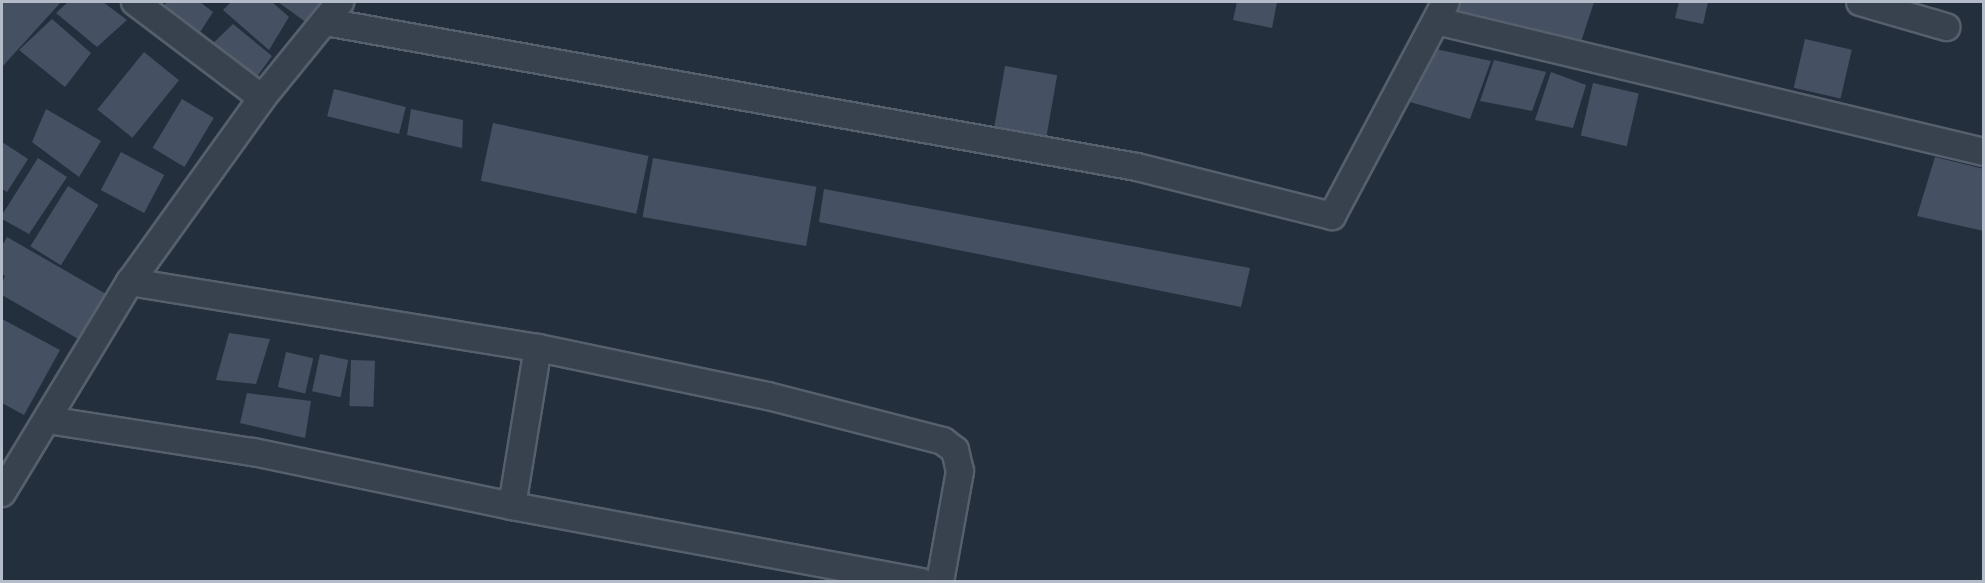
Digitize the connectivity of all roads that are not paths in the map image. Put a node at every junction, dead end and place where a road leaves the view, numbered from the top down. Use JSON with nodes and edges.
{"nodes":[{"id":1,"x":135,"y":2,"type":"edge"},
{"id":2,"x":1860,"y":2,"type":"edge"},
{"id":3,"x":1439,"y":7,"type":"edge"},
{"id":4,"x":333,"y":12,"type":"edge"},
{"id":5,"x":1946,"y":27,"type":"dead end"},
{"id":6,"x":262,"y":98,"type":"junction"},
{"id":7,"x":1983,"y":152,"type":"edge"},
{"id":8,"x":130,"y":282,"type":"junction"},
{"id":9,"x":538,"y":348,"type":"junction"},
{"id":10,"x":48,"y":420,"type":"junction"},
{"id":11,"x":2,"y":493,"type":"edge"},
{"id":12,"x":512,"y":506,"type":"junction"},
{"id":13,"x":921,"y":582,"type":"edge"},
{"id":14,"x":940,"y":582,"type":"edge"}],
"edges":[{"from":1,"to":6,"type":"street"},
{"from":2,"to":5,"type":"street"},
{"from":3,"to":4,"type":"street"},
{"from":3,"to":7,"type":"street"},
{"from":4,"to":6,"type":"street"},
{"from":6,"to":8,"type":"street"},
{"from":8,"to":9,"type":"street"},
{"from":8,"to":10,"type":"street"},
{"from":9,"to":12,"type":"street"},
{"from":9,"to":14,"type":"street"},
{"from":10,"to":11,"type":"street"},
{"from":10,"to":12,"type":"street"},
{"from":12,"to":13,"type":"street"}]}
